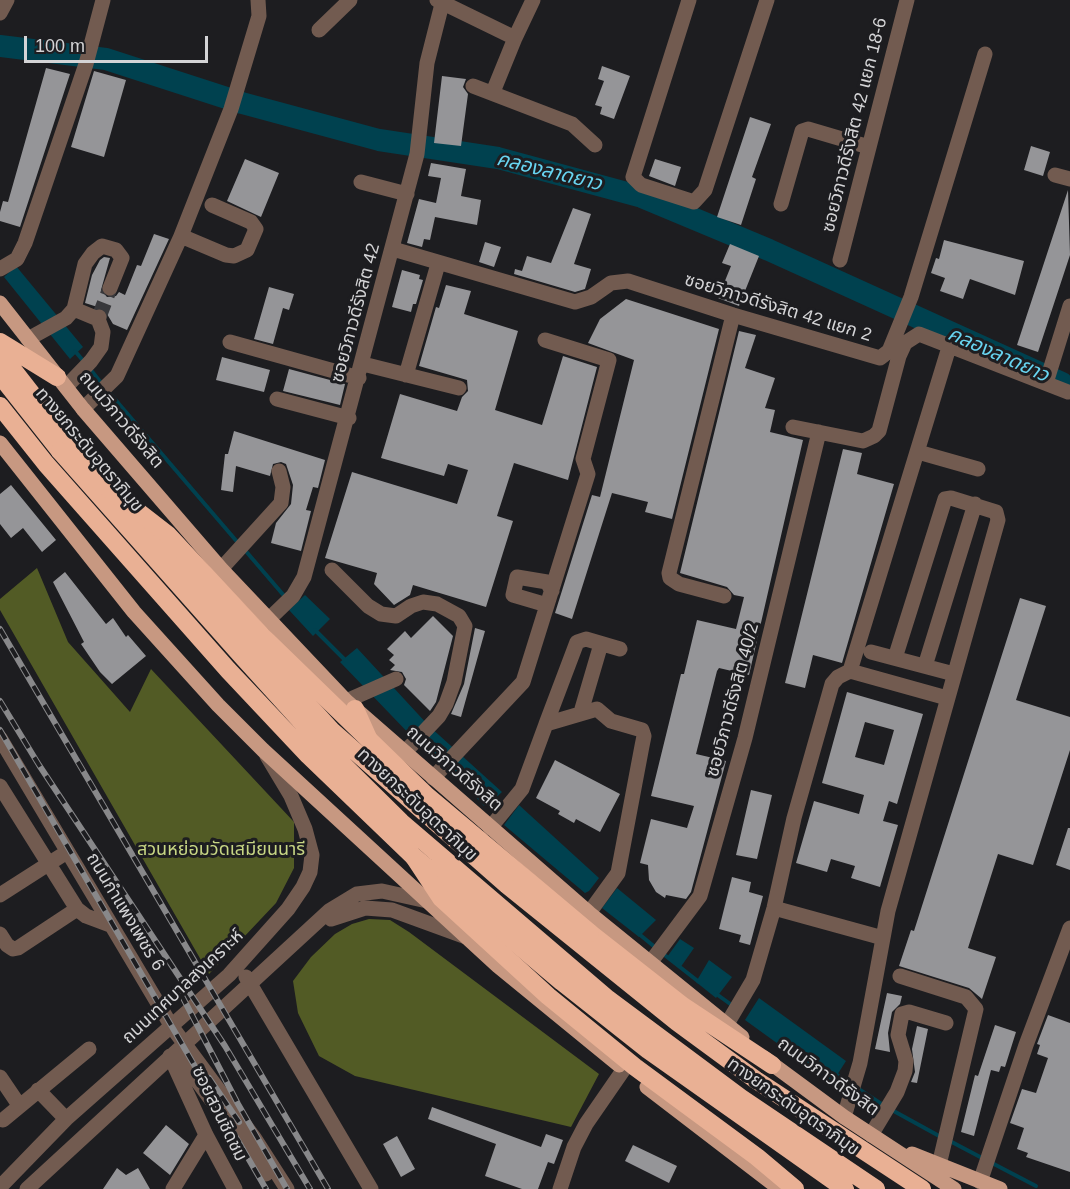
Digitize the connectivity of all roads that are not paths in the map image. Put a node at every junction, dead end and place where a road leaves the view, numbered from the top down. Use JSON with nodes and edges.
{"nodes":[{"id":1,"x":7,"y":0,"type":"edge"},
{"id":2,"x":104,"y":0,"type":"edge"},
{"id":3,"x":258,"y":0,"type":"edge"},
{"id":4,"x":350,"y":0,"type":"edge"},
{"id":5,"x":533,"y":0,"type":"edge"},
{"id":6,"x":689,"y":0,"type":"edge"},
{"id":7,"x":767,"y":0,"type":"edge"},
{"id":8,"x":907,"y":0,"type":"edge"},
{"id":9,"x":441,"y":1,"type":"edge"},
{"id":10,"x":0,"y":13,"type":"edge"},
{"id":11,"x":319,"y":30,"type":"dead end"},
{"id":12,"x":515,"y":38,"type":"junction"},
{"id":13,"x":985,"y":54,"type":"dead end"},
{"id":14,"x":473,"y":86,"type":"dead end"},
{"id":15,"x":493,"y":92,"type":"junction"},
{"id":16,"x":594,"y":145,"type":"dead end"},
{"id":17,"x":869,"y":147,"type":"junction"},
{"id":18,"x":361,"y":182,"type":"dead end"},
{"id":19,"x":407,"y":194,"type":"junction"},
{"id":20,"x":781,"y":204,"type":"dead end"},
{"id":21,"x":212,"y":205,"type":"dead end"},
{"id":22,"x":181,"y":236,"type":"junction"},
{"id":23,"x":393,"y":249,"type":"junction"},
{"id":24,"x":840,"y":260,"type":"dead end"},
{"id":25,"x":438,"y":264,"type":"junction"},
{"id":26,"x":0,"y":269,"type":"edge"},
{"id":27,"x":110,"y":288,"type":"tunnel mouth"},
{"id":28,"x":0,"y":303,"type":"edge"},
{"id":29,"x":1070,"y":306,"type":"edge"},
{"id":30,"x":74,"y":309,"type":"junction"},
{"id":31,"x":733,"y":315,"type":"junction"},
{"id":32,"x":28,"y":339,"type":"junction"},
{"id":33,"x":545,"y":340,"type":"dead end"},
{"id":34,"x":0,"y":342,"type":"edge"},
{"id":35,"x":230,"y":342,"type":"dead end"},
{"id":36,"x":950,"y":344,"type":"junction"},
{"id":37,"x":0,"y":353,"type":"edge"},
{"id":38,"x":361,"y":371,"type":"junction"},
{"id":39,"x":0,"y":375,"type":"edge"},
{"id":40,"x":406,"y":375,"type":"junction"},
{"id":41,"x":1047,"y":380,"type":"junction"},
{"id":42,"x":62,"y":382,"type":"junction"},
{"id":43,"x":459,"y":388,"type":"dead end"},
{"id":44,"x":1068,"y":392,"type":"dead end"},
{"id":45,"x":277,"y":399,"type":"dead end"},
{"id":46,"x":0,"y":406,"type":"edge"},
{"id":47,"x":83,"y":409,"type":"junction"},
{"id":48,"x":0,"y":414,"type":"edge"},
{"id":49,"x":348,"y":418,"type":"junction"},
{"id":50,"x":793,"y":427,"type":"dead end"},
{"id":51,"x":819,"y":432,"type":"junction"},
{"id":52,"x":0,"y":443,"type":"edge"},
{"id":53,"x":60,"y":451,"type":"junction"},
{"id":54,"x":918,"y":452,"type":"junction"},
{"id":55,"x":978,"y":469,"type":"dead end"},
{"id":56,"x":279,"y":471,"type":"dead end"},
{"id":57,"x":975,"y":504,"type":"junction"},
{"id":58,"x":221,"y":569,"type":"junction"},
{"id":59,"x":332,"y":570,"type":"dead end"},
{"id":60,"x":724,"y":596,"type":"dead end"},
{"id":61,"x":267,"y":621,"type":"junction"},
{"id":62,"x":601,"y":644,"type":"junction"},
{"id":63,"x":620,"y":649,"type":"dead end"},
{"id":64,"x":872,"y":652,"type":"dead end"},
{"id":65,"x":895,"y":658,"type":"junction"},
{"id":66,"x":926,"y":666,"type":"junction"},
{"id":67,"x":850,"y":671,"type":"junction"},
{"id":68,"x":954,"y":674,"type":"junction"},
{"id":69,"x":392,"y":681,"type":"dead end"},
{"id":70,"x":947,"y":698,"type":"junction"},
{"id":71,"x":350,"y":705,"type":"junction"},
{"id":72,"x":581,"y":712,"type":"junction"},
{"id":73,"x":546,"y":724,"type":"junction"},
{"id":74,"x":0,"y":738,"type":"edge"},
{"id":75,"x":263,"y":750,"type":"junction"},
{"id":76,"x":404,"y":753,"type":"junction"},
{"id":77,"x":385,"y":775,"type":"junction"},
{"id":78,"x":433,"y":778,"type":"junction"},
{"id":79,"x":0,"y":786,"type":"edge"},
{"id":80,"x":496,"y":823,"type":"junction"},
{"id":81,"x":67,"y":852,"type":"junction"},
{"id":82,"x":414,"y":857,"type":"junction"},
{"id":83,"x":47,"y":863,"type":"junction"},
{"id":84,"x":0,"y":895,"type":"edge"},
{"id":85,"x":427,"y":901,"type":"junction"},
{"id":86,"x":774,"y":908,"type":"junction"},
{"id":87,"x":76,"y":909,"type":"junction"},
{"id":88,"x":589,"y":913,"type":"junction"},
{"id":89,"x":110,"y":925,"type":"junction"},
{"id":90,"x":1070,"y":928,"type":"edge"},
{"id":91,"x":0,"y":934,"type":"edge"},
{"id":92,"x":300,"y":936,"type":"junction"},
{"id":93,"x":466,"y":937,"type":"junction"},
{"id":94,"x":883,"y":938,"type":"junction"},
{"id":95,"x":654,"y":958,"type":"junction"},
{"id":96,"x":238,"y":967,"type":"junction"},
{"id":97,"x":900,"y":976,"type":"dead end"},
{"id":98,"x":250,"y":983,"type":"junction"},
{"id":99,"x":946,"y":1023,"type":"dead end"},
{"id":100,"x":727,"y":1024,"type":"junction"},
{"id":101,"x":172,"y":1027,"type":"junction"},
{"id":102,"x":89,"y":1048,"type":"dead end"},
{"id":103,"x":176,"y":1051,"type":"junction"},
{"id":104,"x":772,"y":1065,"type":"junction"},
{"id":105,"x":624,"y":1069,"type":"junction"},
{"id":106,"x":0,"y":1077,"type":"edge"},
{"id":107,"x":38,"y":1090,"type":"junction"},
{"id":108,"x":20,"y":1105,"type":"junction"},
{"id":109,"x":844,"y":1117,"type":"junction"},
{"id":110,"x":66,"y":1119,"type":"junction"},
{"id":111,"x":3,"y":1120,"type":"dead end"},
{"id":112,"x":206,"y":1135,"type":"junction"},
{"id":113,"x":874,"y":1137,"type":"junction"},
{"id":114,"x":939,"y":1165,"type":"junction"},
{"id":115,"x":980,"y":1182,"type":"junction"},
{"id":116,"x":0,"y":1187,"type":"edge"},
{"id":117,"x":27,"y":1189,"type":"edge"},
{"id":118,"x":173,"y":1189,"type":"edge"},
{"id":119,"x":235,"y":1189,"type":"edge"},
{"id":120,"x":276,"y":1189,"type":"edge"},
{"id":121,"x":287,"y":1189,"type":"edge"},
{"id":122,"x":371,"y":1189,"type":"edge"},
{"id":123,"x":560,"y":1189,"type":"edge"},
{"id":124,"x":780,"y":1189,"type":"edge"},
{"id":125,"x":795,"y":1189,"type":"edge"},
{"id":126,"x":827,"y":1189,"type":"edge"},
{"id":127,"x":845,"y":1189,"type":"edge"},
{"id":128,"x":876,"y":1189,"type":"edge"},
{"id":129,"x":922,"y":1189,"type":"edge"},
{"id":130,"x":954,"y":1189,"type":"edge"},
{"id":131,"x":1000,"y":1189,"type":"edge"}],
"edges":[{"from":1,"to":10,"type":"street"},
{"from":2,"to":26,"type":"street"},
{"from":3,"to":22,"type":"street"},
{"from":4,"to":11,"type":"street"},
{"from":5,"to":12,"type":"street"},
{"from":6,"to":7,"type":"street"},
{"from":8,"to":17,"type":"street","name":"ซอยวิภาวดีรังสิต 42 แยก 18-6"},
{"from":9,"to":12,"type":"street"},
{"from":9,"to":19,"type":"street","name":"ซอยวิภาวดีรังสิต 42"},
{"from":12,"to":15,"type":"street"},
{"from":13,"to":31,"type":"street","name":"ซอยวิภาวดีรังสิต 42 แยก 2"},
{"from":14,"to":15,"type":"street"},
{"from":15,"to":16,"type":"street"},
{"from":17,"to":20,"type":"street"},
{"from":17,"to":24,"type":"street","name":"ซอยวิภาวดีรังสิต 42 แยก 18-6"},
{"from":18,"to":19,"type":"street"},
{"from":19,"to":23,"type":"street","name":"ซอยวิภาวดีรังสิต 42"},
{"from":21,"to":22,"type":"street"},
{"from":22,"to":47,"type":"street"},
{"from":23,"to":25,"type":"street","name":"ซอยวิภาวดีรังสิต 42 แยก 2"},
{"from":23,"to":38,"type":"street","name":"ซอยวิภาวดีรังสิต 42"},
{"from":25,"to":31,"type":"street","name":"ซอยวิภาวดีรังสิต 42 แยก 2"},
{"from":25,"to":40,"type":"street"},
{"from":27,"to":30,"type":"street"},
{"from":28,"to":32,"type":"main road","name":"ถนนวิภาวดีรังสิต"},
{"from":29,"to":41,"type":"street"},
{"from":30,"to":32,"type":"street"},
{"from":30,"to":42,"type":"street"},
{"from":31,"to":60,"type":"street"},
{"from":32,"to":42,"type":"main road","name":"ถนนวิภาวดีรังสิต"},
{"from":33,"to":78,"type":"street"},
{"from":34,"to":42,"type":"highway"},
{"from":35,"to":38,"type":"street"},
{"from":36,"to":41,"type":"street"},
{"from":36,"to":51,"type":"street"},
{"from":36,"to":54,"type":"street"},
{"from":37,"to":77,"type":"highway"},
{"from":38,"to":40,"type":"street"},
{"from":38,"to":49,"type":"street","name":"ซอยวิภาวดีรังสิต 42"},
{"from":39,"to":53,"type":"highway","name":"ทางยกระดับอุตราภิมุข"},
{"from":40,"to":43,"type":"street"},
{"from":41,"to":44,"type":"street"},
{"from":42,"to":47,"type":"main road","name":"ถนนวิภาวดีรังสิต"},
{"from":45,"to":49,"type":"street"},
{"from":46,"to":82,"type":"highway","name":"ทางยกระดับอุตราภิมุข"},
{"from":47,"to":58,"type":"main road","name":"ถนนวิภาวดีรังสิต"},
{"from":48,"to":126,"type":"highway"},
{"from":49,"to":61,"type":"street","name":"ซอยวิภาวดีรังสิต 42"},
{"from":50,"to":51,"type":"street"},
{"from":51,"to":95,"type":"street","name":"ซอยวิภาวดีรังสิต 40/2"},
{"from":52,"to":75,"type":"main road"},
{"from":53,"to":104,"type":"highway","bridge":true},
{"from":53,"to":128,"type":"highway","name":"ทางยกระดับอุตราภิมุข","bridge":true},
{"from":54,"to":55,"type":"street"},
{"from":54,"to":67,"type":"street"},
{"from":56,"to":58,"type":"street"},
{"from":57,"to":65,"type":"street"},
{"from":57,"to":66,"type":"street"},
{"from":57,"to":68,"type":"street"},
{"from":58,"to":61,"type":"main road","name":"ถนนวิภาวดีรังสิต"},
{"from":59,"to":76,"type":"street"},
{"from":61,"to":71,"type":"main road","name":"ถนนวิภาวดีรังสิต"},
{"from":62,"to":63,"type":"street"},
{"from":62,"to":72,"type":"street"},
{"from":62,"to":73,"type":"street"},
{"from":64,"to":65,"type":"street"},
{"from":65,"to":66,"type":"street"},
{"from":66,"to":68,"type":"street"},
{"from":67,"to":70,"type":"street"},
{"from":67,"to":86,"type":"street"},
{"from":68,"to":70,"type":"street"},
{"from":69,"to":71,"type":"street"},
{"from":70,"to":94,"type":"street"},
{"from":71,"to":76,"type":"main road","name":"ถนนวิภาวดีรังสิต"},
{"from":71,"to":77,"type":"highway"},
{"from":72,"to":73,"type":"street"},
{"from":72,"to":88,"type":"street"},
{"from":73,"to":80,"type":"street"},
{"from":74,"to":81,"type":"street","name":"ถนนกำแพงเพชร 6"},
{"from":75,"to":85,"type":"main road"},
{"from":75,"to":96,"type":"street","name":"ถนนเทศบาลสงเคราะห์"},
{"from":76,"to":78,"type":"main road","name":"ถนนวิภาวดีรังสิต"},
{"from":77,"to":129,"type":"highway"},
{"from":78,"to":80,"type":"main road","name":"ถนนวิภาวดีรังสิต"},
{"from":79,"to":83,"type":"street"},
{"from":80,"to":88,"type":"main road","name":"ถนนวิภาวดีรังสิต"},
{"from":81,"to":83,"type":"street"},
{"from":81,"to":89,"type":"street","name":"ถนนกำแพงเพชร 6"},
{"from":82,"to":125,"type":"highway","bridge":true},
{"from":82,"to":127,"type":"highway","name":"ทางยกระดับอุตราภิมุข","bridge":true},
{"from":83,"to":84,"type":"street"},
{"from":83,"to":87,"type":"street"},
{"from":85,"to":92,"type":"street"},
{"from":85,"to":93,"type":"main road"},
{"from":86,"to":94,"type":"street"},
{"from":86,"to":100,"type":"street"},
{"from":87,"to":89,"type":"street"},
{"from":87,"to":91,"type":"street"},
{"from":88,"to":95,"type":"main road","name":"ถนนวิภาวดีรังสิต"},
{"from":89,"to":101,"type":"street","name":"ถนนกำแพงเพชร 6"},
{"from":90,"to":115,"type":"street"},
{"from":92,"to":93,"type":"street"},
{"from":92,"to":98,"type":"street"},
{"from":93,"to":105,"type":"main road"},
{"from":94,"to":109,"type":"street"},
{"from":95,"to":100,"type":"main road","name":"ถนนวิภาวดีรังสิต"},
{"from":96,"to":98,"type":"street"},
{"from":96,"to":101,"type":"street","name":"ถนนเทศบาลสงเคราะห์"},
{"from":97,"to":114,"type":"street"},
{"from":98,"to":103,"type":"street"},
{"from":98,"to":122,"type":"street"},
{"from":99,"to":113,"type":"street"},
{"from":100,"to":104,"type":"main road","name":"ถนนวิภาวดีรังสิต"},
{"from":101,"to":103,"type":"street","name":"ถนนกำแพงเพชร 6"},
{"from":101,"to":110,"type":"street","name":"ถนนเทศบาลสงเคราะห์"},
{"from":102,"to":107,"type":"street"},
{"from":103,"to":112,"type":"street","name":"ซอยสวนชิดชม"},
{"from":103,"to":117,"type":"street"},
{"from":103,"to":120,"type":"street","name":"ถนนกำแพงเพชร 6"},
{"from":103,"to":121,"type":"street","name":"ถนนกำแพงเพชร 6"},
{"from":104,"to":109,"type":"main road","name":"ถนนวิภาวดีรังสิต"},
{"from":105,"to":123,"type":"street"},
{"from":105,"to":124,"type":"main road"},
{"from":106,"to":108,"type":"street"},
{"from":107,"to":108,"type":"street"},
{"from":107,"to":110,"type":"street"},
{"from":108,"to":111,"type":"street"},
{"from":109,"to":113,"type":"main road","name":"ถนนวิภาวดีรังสิต"},
{"from":110,"to":116,"type":"street","name":"ถนนเทศบาลสงเคราะห์"},
{"from":112,"to":118,"type":"street"},
{"from":112,"to":119,"type":"street","name":"ซอยสวนชิดชม"},
{"from":113,"to":114,"type":"main road"},
{"from":113,"to":130,"type":"main road","name":"ถนนวิภาวดีรังสิต"},
{"from":114,"to":115,"type":"main road"},
{"from":115,"to":131,"type":"main road"}]}
